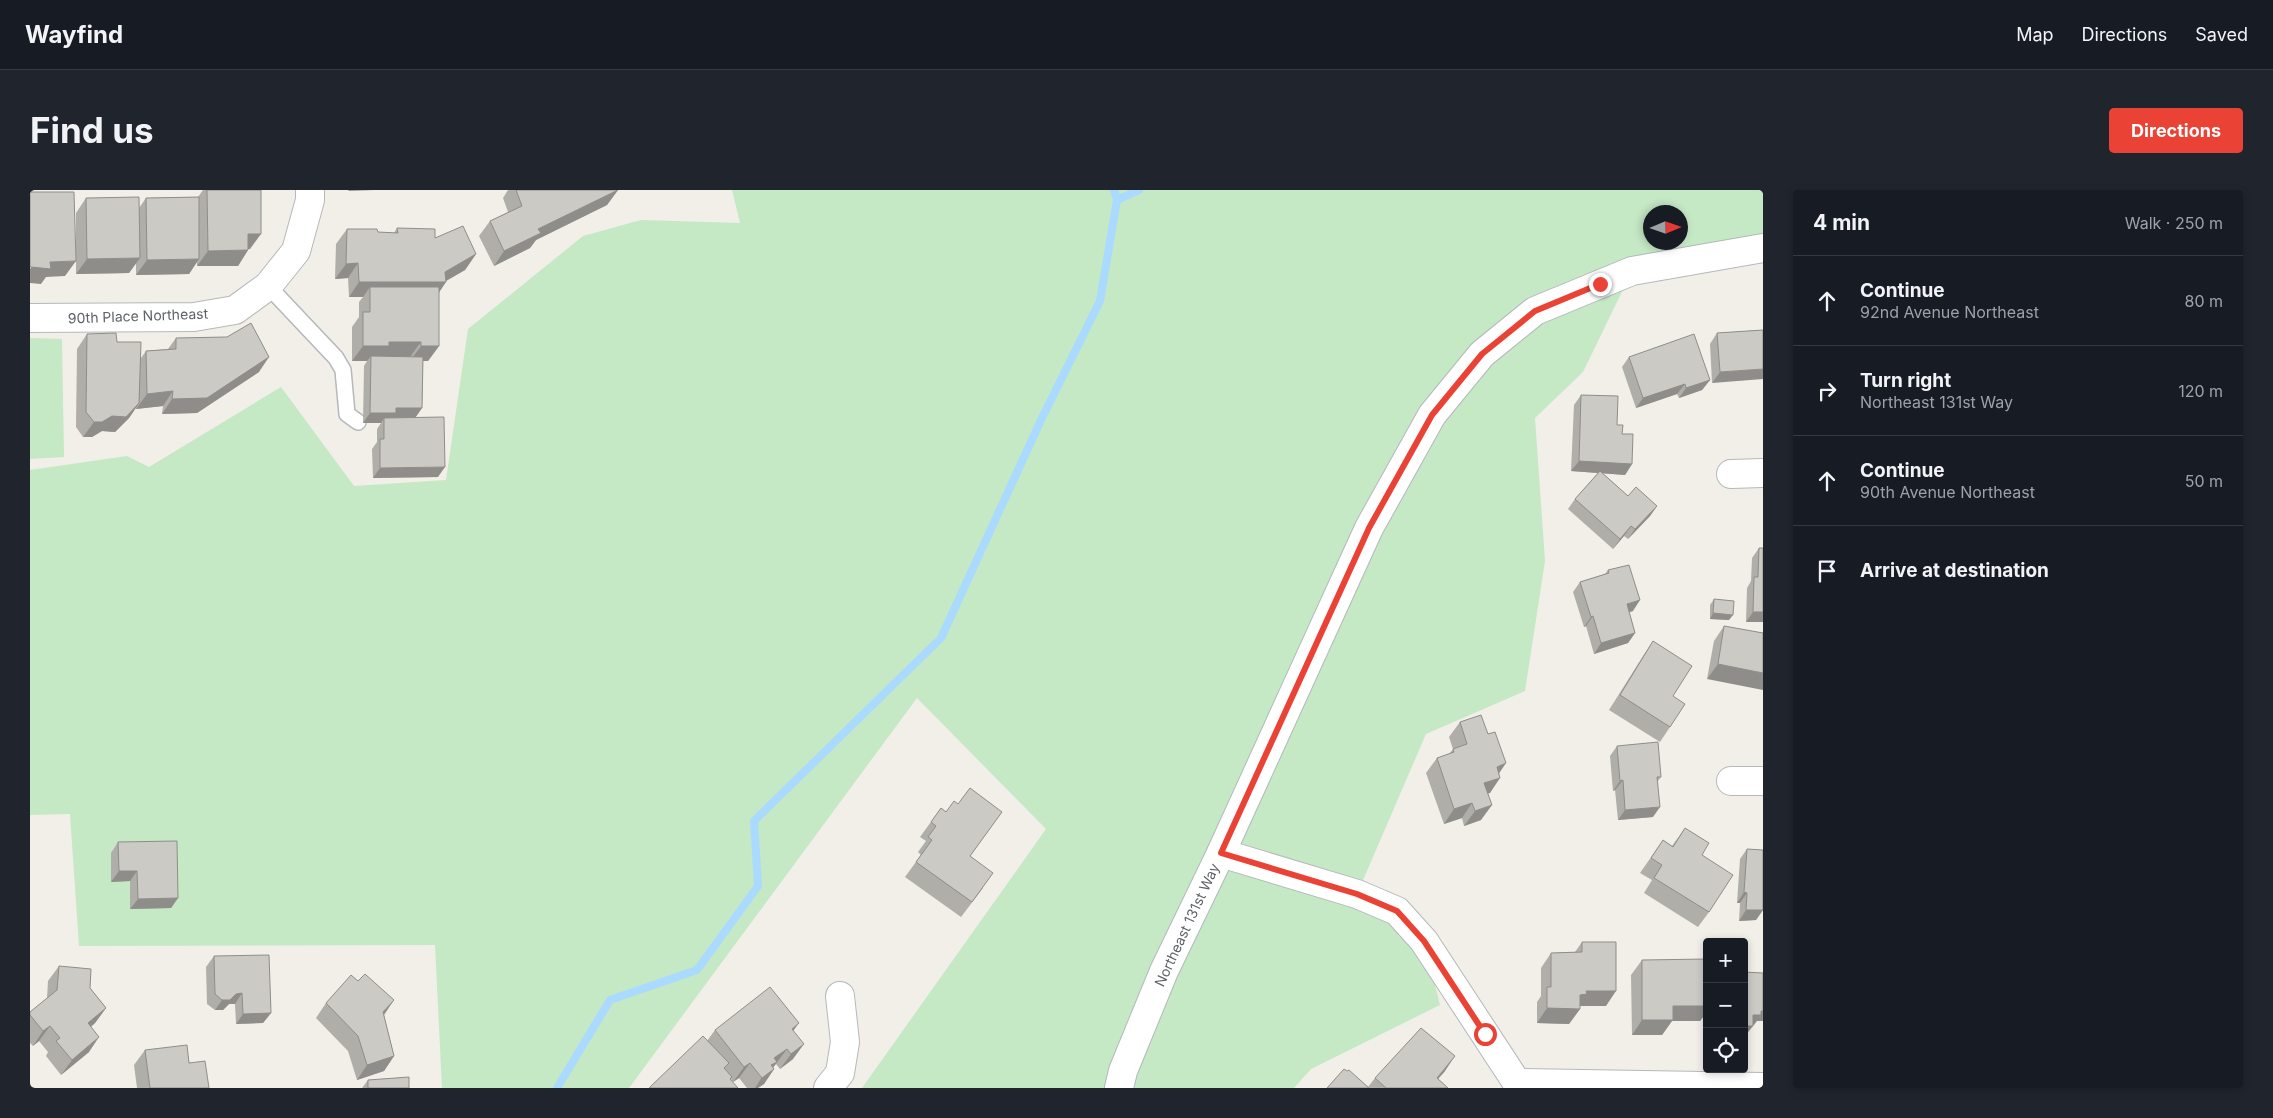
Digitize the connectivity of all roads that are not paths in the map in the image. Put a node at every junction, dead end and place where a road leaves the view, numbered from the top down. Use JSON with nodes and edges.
{"nodes":[{"id":1,"x":310,"y":190,"type":"edge"},
{"id":2,"x":1763,"y":248,"type":"edge"},
{"id":3,"x":268,"y":286,"type":"junction"},
{"id":4,"x":30,"y":318,"type":"edge"},
{"id":5,"x":358,"y":422,"type":"dead end"},
{"id":6,"x":1763,"y":473,"type":"edge"},
{"id":7,"x":1732,"y":474,"type":"dead end"},
{"id":8,"x":1731,"y":781,"type":"dead end"},
{"id":9,"x":1763,"y":781,"type":"edge"},
{"id":10,"x":1221,"y":853,"type":"junction"},
{"id":11,"x":840,"y":996,"type":"dead end"},
{"id":12,"x":1516,"y":1086,"type":"edge"},
{"id":13,"x":1763,"y":1087,"type":"edge"},
{"id":14,"x":828,"y":1088,"type":"edge"},
{"id":15,"x":1119,"y":1088,"type":"edge"}],
"edges":[{"from":1,"to":3,"type":"street","name":"90th Place Northeast"},
{"from":2,"to":10,"type":"street","name":"Northeast 131st Way"},
{"from":3,"to":4,"type":"street","name":"90th Place Northeast"},
{"from":3,"to":5,"type":"lane"},
{"from":6,"to":7,"type":"street"},
{"from":8,"to":9,"type":"street"},
{"from":10,"to":12,"type":"street"},
{"from":10,"to":15,"type":"street","name":"Northeast 131st Way"},
{"from":11,"to":14,"type":"street"},
{"from":12,"to":13,"type":"street"}]}
